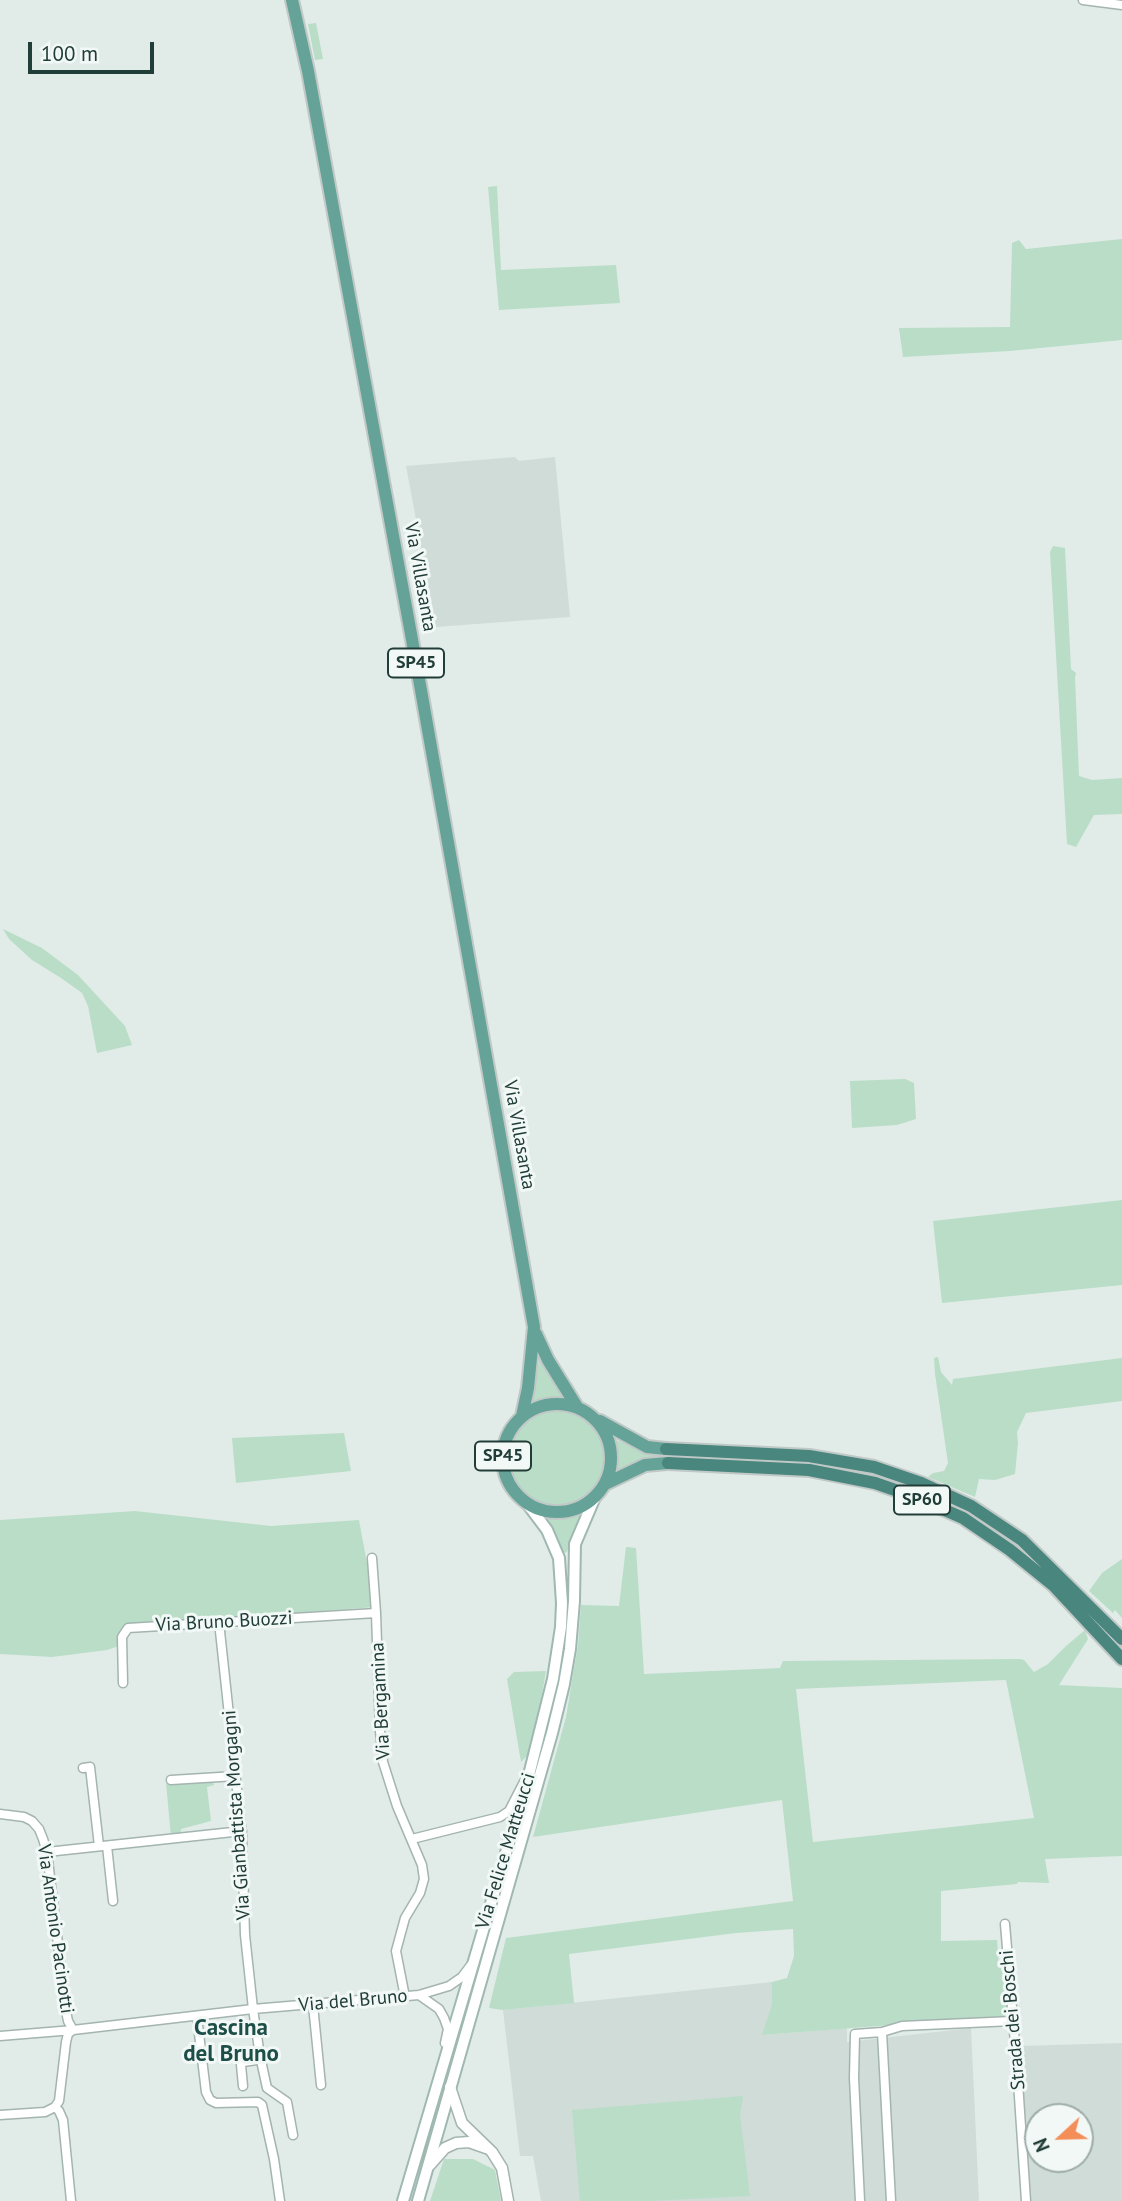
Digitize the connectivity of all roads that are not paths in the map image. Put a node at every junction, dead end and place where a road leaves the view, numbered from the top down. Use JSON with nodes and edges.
{"nodes":[{"id":1,"x":292,"y":0,"type":"edge"},
{"id":2,"x":1083,"y":0,"type":"edge"},
{"id":3,"x":1122,"y":5,"type":"edge"},
{"id":4,"x":534,"y":1327,"type":"junction"},
{"id":5,"x":577,"y":1407,"type":"junction"},
{"id":6,"x":522,"y":1416,"type":"junction"},
{"id":7,"x":594,"y":1417,"type":"junction"},
{"id":8,"x":667,"y":1456,"type":"junction"},
{"id":9,"x":604,"y":1485,"type":"junction"},
{"id":10,"x":595,"y":1497,"type":"junction"},
{"id":11,"x":526,"y":1503,"type":"junction"},
{"id":12,"x":372,"y":1558,"type":"dead end"},
{"id":13,"x":376,"y":1613,"type":"junction"},
{"id":14,"x":219,"y":1622,"type":"junction"},
{"id":15,"x":1122,"y":1639,"type":"edge"},
{"id":16,"x":1122,"y":1659,"type":"edge"},
{"id":17,"x":124,"y":1683,"type":"dead end"},
{"id":18,"x":83,"y":1768,"type":"dead end"},
{"id":19,"x":529,"y":1775,"type":"junction"},
{"id":20,"x":236,"y":1776,"type":"junction"},
{"id":21,"x":171,"y":1780,"type":"dead end"},
{"id":22,"x":0,"y":1814,"type":"edge"},
{"id":23,"x":242,"y":1831,"type":"junction"},
{"id":24,"x":412,"y":1839,"type":"junction"},
{"id":25,"x":103,"y":1846,"type":"junction"},
{"id":26,"x":47,"y":1852,"type":"junction"},
{"id":27,"x":113,"y":1901,"type":"dead end"},
{"id":28,"x":1005,"y":1924,"type":"dead end"},
{"id":29,"x":473,"y":1963,"type":"junction"},
{"id":30,"x":419,"y":1995,"type":"junction"},
{"id":31,"x":405,"y":1997,"type":"junction"},
{"id":32,"x":313,"y":2005,"type":"junction"},
{"id":33,"x":253,"y":2009,"type":"junction"},
{"id":34,"x":197,"y":2017,"type":"junction"},
{"id":35,"x":1013,"y":2021,"type":"junction"},
{"id":36,"x":73,"y":2030,"type":"junction"},
{"id":37,"x":881,"y":2032,"type":"junction"},
{"id":38,"x":0,"y":2036,"type":"edge"},
{"id":39,"x":260,"y":2056,"type":"junction"},
{"id":40,"x":442,"y":2070,"type":"junction"},
{"id":41,"x":321,"y":2085,"type":"dead end"},
{"id":42,"x":243,"y":2086,"type":"dead end"},
{"id":43,"x":450,"y":2087,"type":"junction"},
{"id":44,"x":55,"y":2107,"type":"junction"},
{"id":45,"x":0,"y":2115,"type":"edge"},
{"id":46,"x":293,"y":2135,"type":"dead end"},
{"id":47,"x":492,"y":2152,"type":"junction"},
{"id":48,"x":428,"y":2167,"type":"junction"},
{"id":49,"x":71,"y":2201,"type":"edge"},
{"id":50,"x":280,"y":2201,"type":"edge"},
{"id":51,"x":403,"y":2201,"type":"edge"},
{"id":52,"x":418,"y":2201,"type":"edge"},
{"id":53,"x":508,"y":2201,"type":"edge"},
{"id":54,"x":860,"y":2201,"type":"edge"},
{"id":55,"x":891,"y":2201,"type":"edge"},
{"id":56,"x":1026,"y":2201,"type":"edge"}],
"edges":[{"from":1,"to":4,"type":"main road","name":"Via Villasanta","number":"SP45"},
{"from":2,"to":3,"type":"street"},
{"from":4,"to":5,"type":"main road","number":"SP45"},
{"from":4,"to":6,"type":"main road","number":"SP45"},
{"from":5,"to":6,"type":"main road","number":"SP45"},
{"from":5,"to":7,"type":"main road","number":"SP45"},
{"from":6,"to":11,"type":"main road","number":"SP45"},
{"from":7,"to":8,"type":"main road","number":"SP60"},
{"from":7,"to":9,"type":"main road"},
{"from":8,"to":9,"type":"main road","number":"SP60"},
{"from":8,"to":15,"type":"highway","number":"SP60"},
{"from":8,"to":16,"type":"highway","number":"SP60"},
{"from":9,"to":10,"type":"main road"},
{"from":10,"to":11,"type":"main road"},
{"from":10,"to":43,"type":"main road","name":"Via Felice Matteucci"},
{"from":11,"to":19,"type":"main road","name":"Via Felice Matteucci","number":"SP45"},
{"from":12,"to":13,"type":"street","name":"Via Bergamina"},
{"from":13,"to":14,"type":"street","name":"Via Bruno Buozzi"},
{"from":13,"to":24,"type":"street","name":"Via Bergamina"},
{"from":14,"to":17,"type":"street","name":"Via Bruno Buozzi"},
{"from":14,"to":20,"type":"street","name":"Via Gianbattista Morgagni"},
{"from":18,"to":25,"type":"street"},
{"from":19,"to":24,"type":"street"},
{"from":19,"to":29,"type":"main road","name":"Via Felice Matteucci","number":"SP45"},
{"from":20,"to":21,"type":"street"},
{"from":20,"to":23,"type":"street","name":"Via Gianbattista Morgagni"},
{"from":22,"to":26,"type":"street","name":"Via Antonio Pacinotti"},
{"from":23,"to":25,"type":"street"},
{"from":23,"to":33,"type":"street","name":"Via Gianbattista Morgagni"},
{"from":24,"to":31,"type":"street","name":"Via Bergamina"},
{"from":25,"to":26,"type":"street"},
{"from":25,"to":27,"type":"street"},
{"from":26,"to":36,"type":"street","name":"Via Antonio Pacinotti"},
{"from":28,"to":35,"type":"street","name":"Strada dei Boschi"},
{"from":29,"to":30,"type":"street"},
{"from":29,"to":40,"type":"main road","name":"Via Felice Matteucci","number":"SP45"},
{"from":30,"to":31,"type":"street","name":"Via del Bruno"},
{"from":30,"to":40,"type":"street","name":"Via del Bruno"},
{"from":31,"to":32,"type":"street","name":"Via del Bruno"},
{"from":32,"to":33,"type":"street","name":"Via del Bruno"},
{"from":32,"to":41,"type":"street"},
{"from":33,"to":34,"type":"street","name":"Via del Bruno"},
{"from":33,"to":39,"type":"street","name":"Via Gianbattista Morgagni"},
{"from":34,"to":36,"type":"street","name":"Via del Bruno"},
{"from":34,"to":50,"type":"street"},
{"from":35,"to":37,"type":"street"},
{"from":35,"to":56,"type":"street","name":"Strada dei Boschi"},
{"from":36,"to":38,"type":"street","name":"Via del Bruno"},
{"from":36,"to":44,"type":"street"},
{"from":37,"to":54,"type":"street"},
{"from":37,"to":55,"type":"street"},
{"from":39,"to":42,"type":"street"},
{"from":39,"to":46,"type":"street","name":"Via Gianbattista Morgagni"},
{"from":40,"to":51,"type":"main road","name":"Via Felice Matteucci","number":"SP45"},
{"from":43,"to":47,"type":"street"},
{"from":43,"to":48,"type":"main road","name":"Via Felice Matteucci"},
{"from":44,"to":45,"type":"street"},
{"from":44,"to":49,"type":"street"},
{"from":47,"to":48,"type":"street"},
{"from":47,"to":53,"type":"street"},
{"from":48,"to":52,"type":"main road","name":"Via Felice Matteucci"}]}
